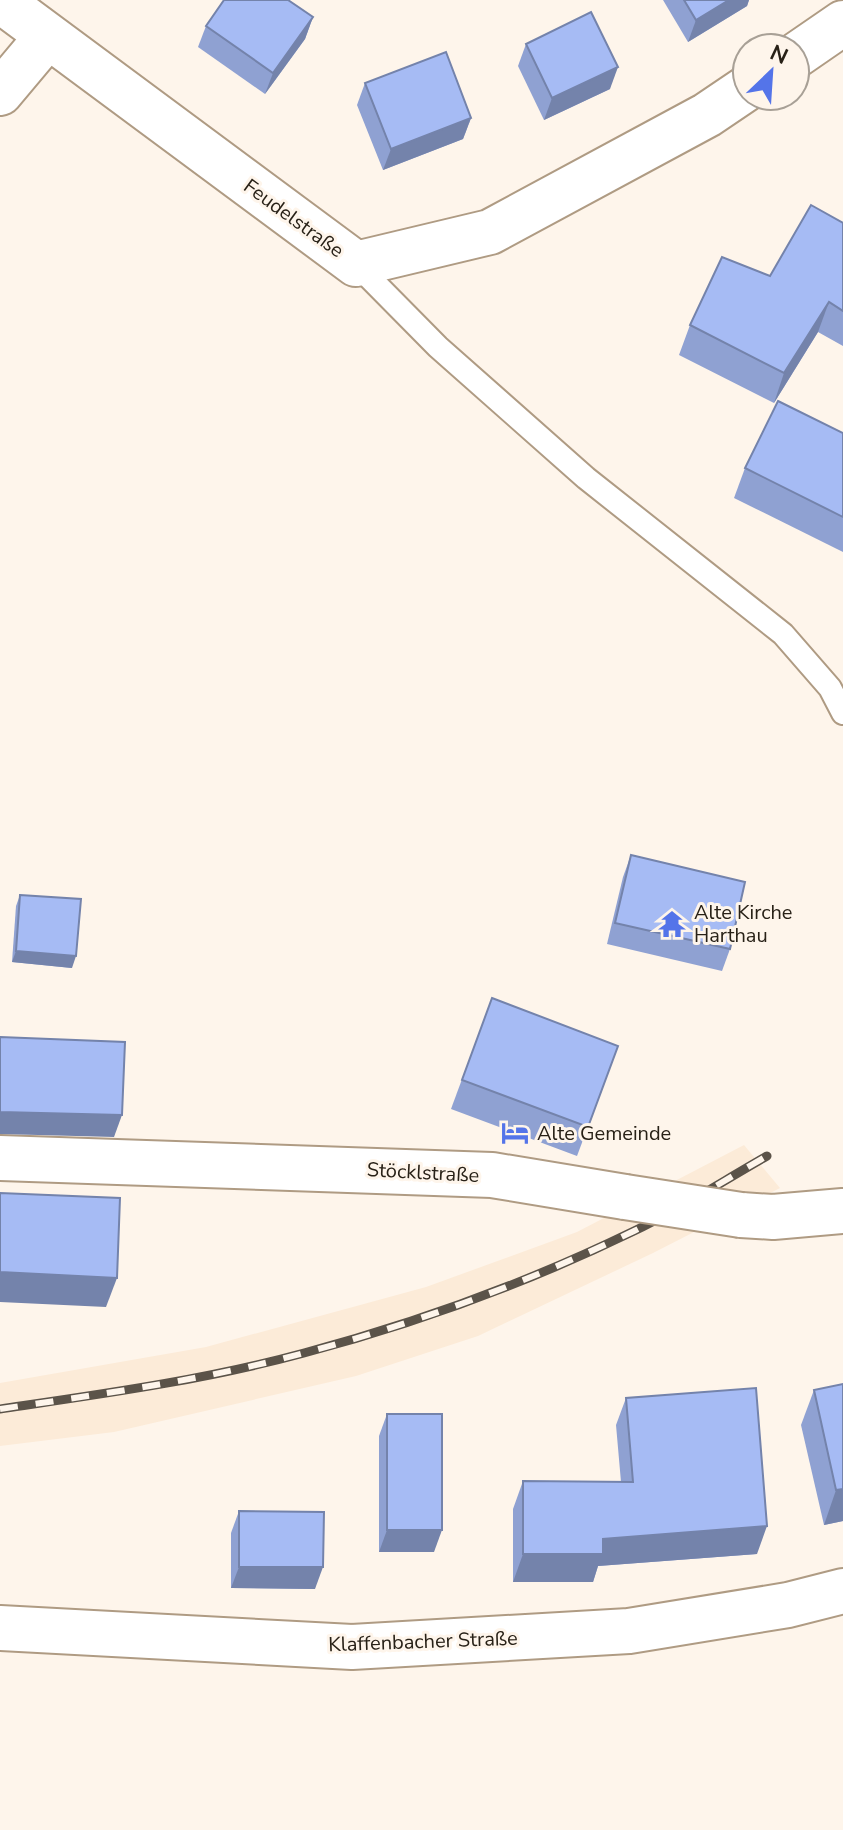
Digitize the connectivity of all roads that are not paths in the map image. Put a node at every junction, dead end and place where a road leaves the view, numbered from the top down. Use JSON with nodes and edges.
{"nodes":[{"id":1,"x":0,"y":0,"type":"edge"},
{"id":2,"x":843,"y":23,"type":"edge"},
{"id":3,"x":47,"y":37,"type":"junction"},
{"id":4,"x":811,"y":45,"type":"edge"},
{"id":5,"x":0,"y":93,"type":"edge"},
{"id":6,"x":731,"y":99,"type":"edge"},
{"id":7,"x":356,"y":264,"type":"junction"},
{"id":8,"x":843,"y":713,"type":"edge"},
{"id":9,"x":0,"y":1158,"type":"edge"},
{"id":10,"x":843,"y":1211,"type":"edge"},
{"id":11,"x":843,"y":1591,"type":"edge"},
{"id":12,"x":0,"y":1628,"type":"edge"}],
"edges":[{"from":1,"to":3,"type":"street","name":"Feudelstraße"},
{"from":2,"to":4,"type":"street"},
{"from":3,"to":5,"type":"street"},
{"from":3,"to":7,"type":"street","name":"Feudelstraße"},
{"from":6,"to":7,"type":"street","name":"Feudelstraße"},
{"from":7,"to":8,"type":"lane"},
{"from":9,"to":10,"type":"street","name":"Stöcklstraße","bridge":true},
{"from":11,"to":12,"type":"street","name":"Klaffenbacher Straße"}]}
